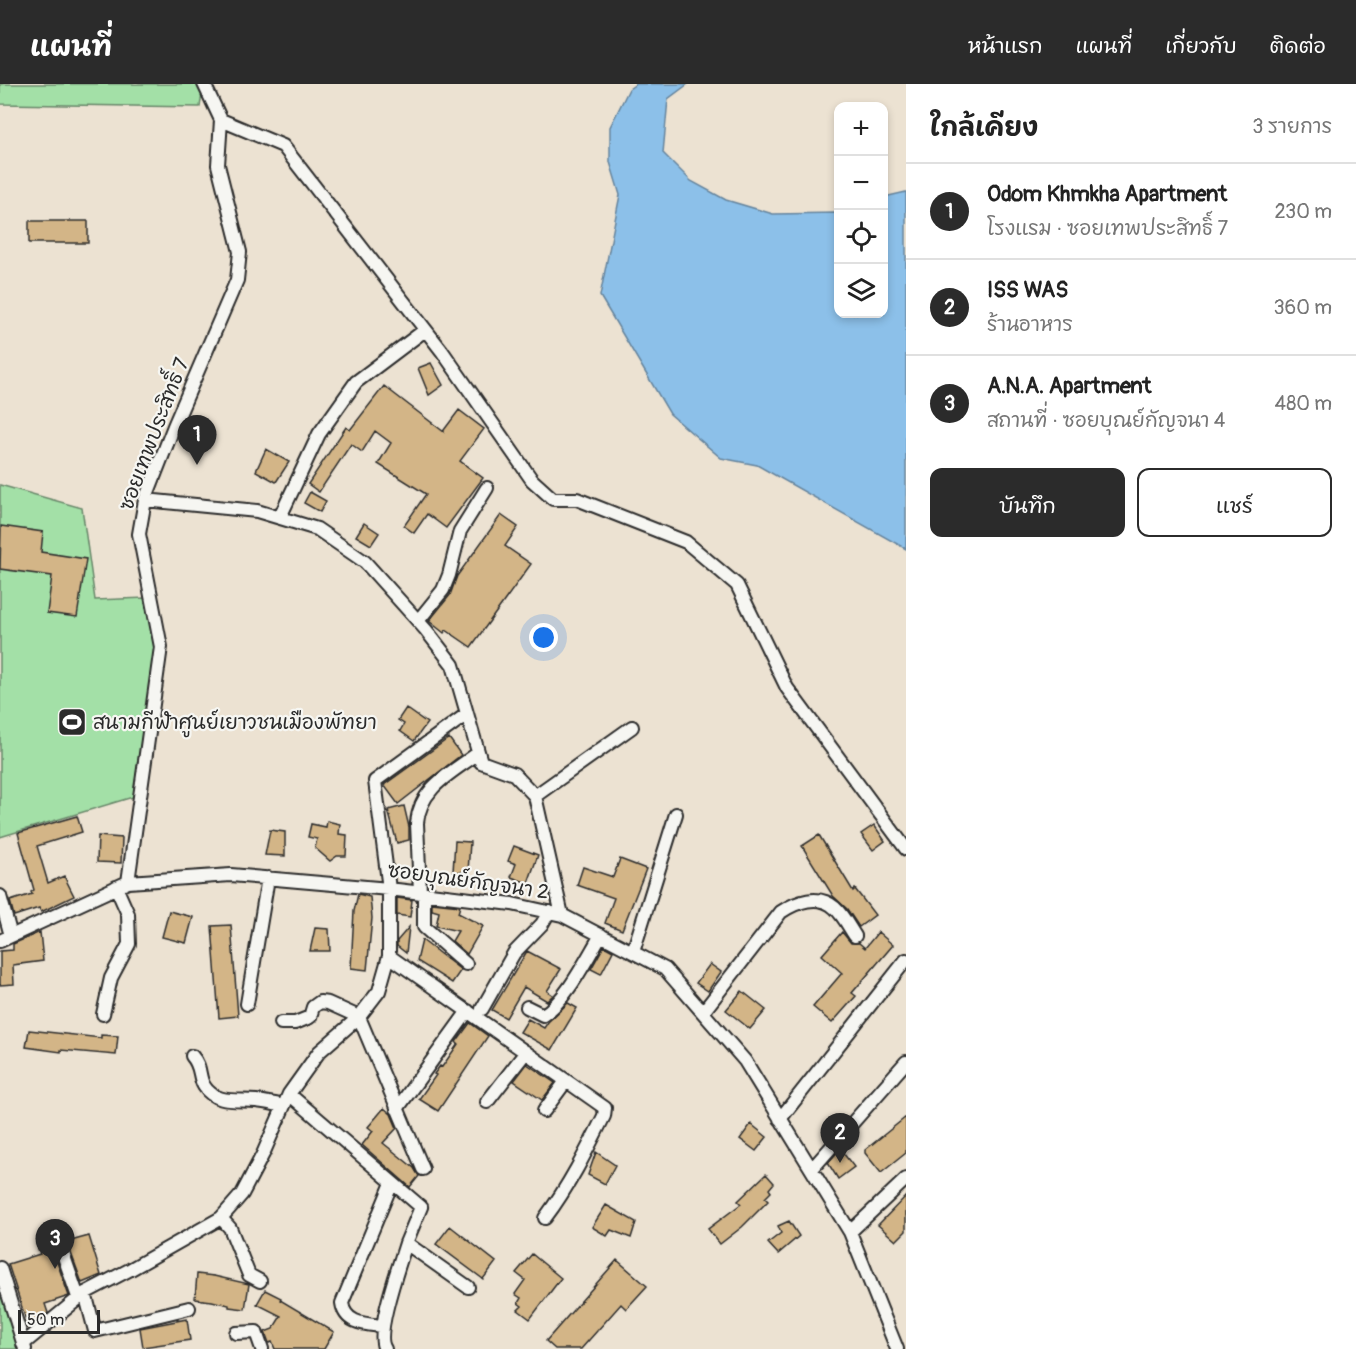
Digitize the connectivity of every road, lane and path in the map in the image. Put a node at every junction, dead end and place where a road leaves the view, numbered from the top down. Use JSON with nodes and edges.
{"nodes":[{"id":1,"x":204,"y":84,"type":"edge"},
{"id":2,"x":221,"y":120,"type":"junction"},
{"id":3,"x":425,"y":330,"type":"junction"},
{"id":4,"x":487,"y":488,"type":"dead end"},
{"id":5,"x":146,"y":500,"type":"junction"},
{"id":6,"x":280,"y":518,"type":"junction"},
{"id":7,"x":418,"y":621,"type":"junction"},
{"id":8,"x":467,"y":714,"type":"junction"},
{"id":9,"x":632,"y":727,"type":"dead end"},
{"id":10,"x":478,"y":753,"type":"junction"},
{"id":11,"x":535,"y":796,"type":"junction"},
{"id":12,"x":676,"y":814,"type":"dead end"},
{"id":13,"x":906,"y":849,"type":"edge"},
{"id":14,"x":268,"y":878,"type":"junction"},
{"id":15,"x":122,"y":885,"type":"junction"},
{"id":16,"x":389,"y":890,"type":"junction"},
{"id":17,"x":422,"y":893,"type":"junction"},
{"id":18,"x":0,"y":896,"type":"edge"},
{"id":19,"x":549,"y":912,"type":"junction"},
{"id":20,"x":562,"y":915,"type":"junction"},
{"id":21,"x":601,"y":935,"type":"junction"},
{"id":22,"x":855,"y":936,"type":"dead end"},
{"id":23,"x":6,"y":939,"type":"edge"},
{"id":24,"x":633,"y":951,"type":"junction"},
{"id":25,"x":389,"y":956,"type":"junction"},
{"id":26,"x":906,"y":960,"type":"edge"},
{"id":27,"x":466,"y":964,"type":"dead end"},
{"id":28,"x":247,"y":1004,"type":"dead end"},
{"id":29,"x":527,"y":1007,"type":"dead end"},
{"id":30,"x":482,"y":1010,"type":"dead end"},
{"id":31,"x":468,"y":1011,"type":"junction"},
{"id":32,"x":703,"y":1012,"type":"junction"},
{"id":33,"x":103,"y":1014,"type":"dead end"},
{"id":34,"x":359,"y":1017,"type":"junction"},
{"id":35,"x":281,"y":1023,"type":"dead end"},
{"id":36,"x":526,"y":1052,"type":"junction"},
{"id":37,"x":192,"y":1056,"type":"dead end"},
{"id":38,"x":906,"y":1062,"type":"edge"},
{"id":39,"x":566,"y":1081,"type":"junction"},
{"id":40,"x":286,"y":1100,"type":"junction"},
{"id":41,"x":486,"y":1102,"type":"dead end"},
{"id":42,"x":397,"y":1109,"type":"junction"},
{"id":43,"x":544,"y":1111,"type":"dead end"},
{"id":44,"x":780,"y":1119,"type":"junction"},
{"id":45,"x":423,"y":1169,"type":"dead end"},
{"id":46,"x":812,"y":1169,"type":"junction"},
{"id":47,"x":906,"y":1179,"type":"edge"},
{"id":48,"x":392,"y":1183,"type":"junction"},
{"id":49,"x":222,"y":1218,"type":"junction"},
{"id":50,"x":544,"y":1218,"type":"dead end"},
{"id":51,"x":850,"y":1232,"type":"junction"},
{"id":52,"x":406,"y":1243,"type":"junction"},
{"id":53,"x":61,"y":1248,"type":"dead end"},
{"id":54,"x":0,"y":1268,"type":"edge"},
{"id":55,"x":260,"y":1281,"type":"dead end"},
{"id":56,"x":468,"y":1287,"type":"dead end"},
{"id":57,"x":82,"y":1295,"type":"junction"},
{"id":58,"x":189,"y":1308,"type":"dead end"},
{"id":59,"x":382,"y":1326,"type":"junction"},
{"id":60,"x":236,"y":1333,"type":"dead end"},
{"id":61,"x":906,"y":1340,"type":"edge"},
{"id":62,"x":24,"y":1347,"type":"edge"},
{"id":63,"x":261,"y":1349,"type":"edge"},
{"id":64,"x":385,"y":1349,"type":"edge"},
{"id":65,"x":899,"y":1349,"type":"edge"}],
"edges":[{"from":1,"to":2,"type":"street","name":"ซอยเทพประสิทธิ์ 7"},
{"from":2,"to":3,"type":"street"},
{"from":2,"to":5,"type":"street","name":"ซอยเทพประสิทธิ์ 7"},
{"from":3,"to":6,"type":"street"},
{"from":3,"to":13,"type":"street"},
{"from":4,"to":7,"type":"street"},
{"from":5,"to":6,"type":"street"},
{"from":5,"to":15,"type":"street","name":"ซอยเทพประสิทธิ์ 7"},
{"from":6,"to":7,"type":"street"},
{"from":7,"to":8,"type":"street"},
{"from":8,"to":10,"type":"street"},
{"from":8,"to":16,"type":"street"},
{"from":9,"to":11,"type":"street"},
{"from":10,"to":11,"type":"street"},
{"from":10,"to":17,"type":"street"},
{"from":11,"to":20,"type":"street"},
{"from":12,"to":24,"type":"street"},
{"from":14,"to":15,"type":"street","name":"ซอยบุณย์กัญจนา 2"},
{"from":14,"to":16,"type":"street","name":"ซอยบุณย์กัญจนา 2"},
{"from":14,"to":28,"type":"street"},
{"from":15,"to":23,"type":"street"},
{"from":15,"to":33,"type":"street"},
{"from":16,"to":17,"type":"street","name":"ซอยบุณย์กัญจนา 2"},
{"from":16,"to":25,"type":"street"},
{"from":17,"to":19,"type":"street","name":"ซอยบุณย์กัญจนา 2"},
{"from":17,"to":27,"type":"street"},
{"from":18,"to":23,"type":"street"},
{"from":19,"to":20,"type":"street","name":"ซอยบุณย์กัญจนา 2"},
{"from":19,"to":30,"type":"street"},
{"from":20,"to":21,"type":"street","name":"ซอยบุณย์กัญจนา 2"},
{"from":21,"to":24,"type":"street","name":"ซอยบุณย์กัญจนา 2"},
{"from":21,"to":29,"type":"street"},
{"from":22,"to":32,"type":"street"},
{"from":24,"to":32,"type":"street","name":"ซอยบุณย์กัญจนา 2"},
{"from":25,"to":31,"type":"street"},
{"from":25,"to":34,"type":"street"},
{"from":26,"to":44,"type":"street"},
{"from":31,"to":36,"type":"street"},
{"from":31,"to":42,"type":"street"},
{"from":32,"to":44,"type":"street","name":"ซอยบุณย์กัญจนา 2"},
{"from":34,"to":35,"type":"street"},
{"from":34,"to":40,"type":"street"},
{"from":34,"to":42,"type":"street"},
{"from":36,"to":39,"type":"street"},
{"from":36,"to":41,"type":"street"},
{"from":37,"to":40,"type":"street"},
{"from":38,"to":46,"type":"street"},
{"from":39,"to":43,"type":"street"},
{"from":39,"to":50,"type":"street"},
{"from":40,"to":48,"type":"street"},
{"from":40,"to":49,"type":"street"},
{"from":42,"to":45,"type":"street"},
{"from":44,"to":46,"type":"street","name":"ซอยบุณย์กัญจนา 2"},
{"from":46,"to":51,"type":"street","name":"ซอยบุณย์กัญจนา 2"},
{"from":47,"to":51,"type":"street"},
{"from":48,"to":52,"type":"street"},
{"from":48,"to":59,"type":"street"},
{"from":49,"to":55,"type":"street"},
{"from":49,"to":57,"type":"street"},
{"from":51,"to":65,"type":"street","name":"ซอยบุณย์กัญจนา 2"},
{"from":52,"to":56,"type":"street"},
{"from":52,"to":59,"type":"street"},
{"from":53,"to":57,"type":"street"},
{"from":54,"to":62,"type":"street"},
{"from":57,"to":58,"type":"street"},
{"from":57,"to":62,"type":"street"},
{"from":59,"to":64,"type":"street"},
{"from":60,"to":63,"type":"street"},
{"from":61,"to":65,"type":"street"}]}
